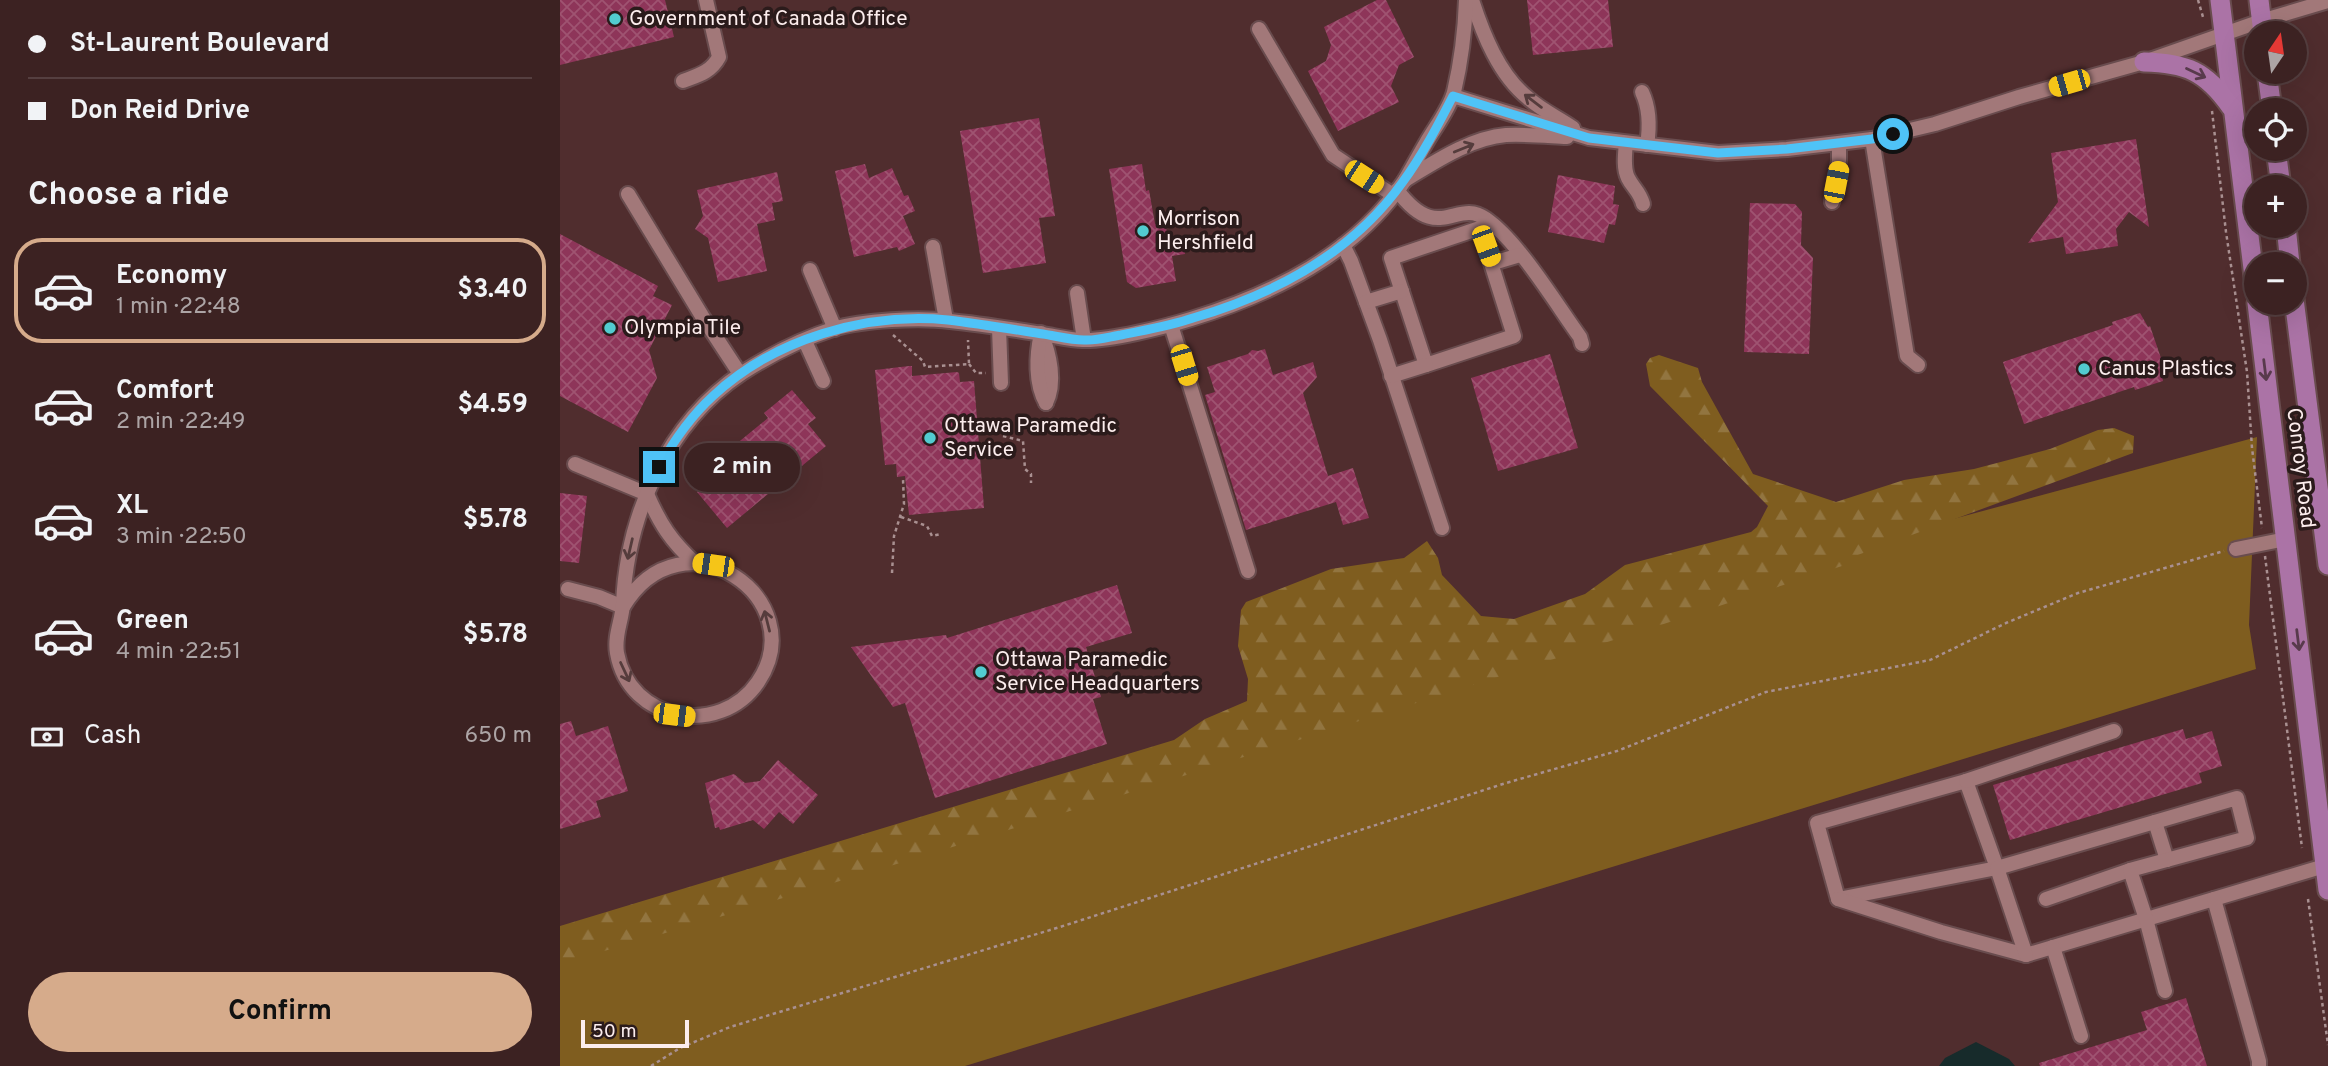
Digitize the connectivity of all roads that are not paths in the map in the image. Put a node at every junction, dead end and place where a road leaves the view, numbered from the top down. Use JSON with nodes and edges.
{"nodes":[{"id":1,"x":706,"y":0,"type":"edge"},
{"id":2,"x":1466,"y":0,"type":"edge"},
{"id":3,"x":1472,"y":0,"type":"edge"},
{"id":4,"x":2220,"y":0,"type":"edge"},
{"id":5,"x":2259,"y":0,"type":"edge"},
{"id":6,"x":2328,"y":1,"type":"edge"},
{"id":7,"x":2261,"y":21,"type":"edge"},
{"id":8,"x":2277,"y":21,"type":"edge"},
{"id":9,"x":1259,"y":29,"type":"dead end"},
{"id":10,"x":2244,"y":30,"type":"edge"},
{"id":11,"x":2223,"y":34,"type":"junction"},
{"id":12,"x":2144,"y":62,"type":"junction"},
{"id":13,"x":684,"y":81,"type":"dead end"},
{"id":14,"x":1642,"y":92,"type":"dead end"},
{"id":15,"x":1453,"y":96,"type":"junction"},
{"id":16,"x":2233,"y":110,"type":"junction"},
{"id":17,"x":1589,"y":138,"type":"junction"},
{"id":18,"x":1872,"y":139,"type":"junction"},
{"id":19,"x":1626,"y":143,"type":"junction"},
{"id":20,"x":1839,"y":144,"type":"junction"},
{"id":21,"x":1647,"y":145,"type":"junction"},
{"id":22,"x":1398,"y":189,"type":"junction"},
{"id":23,"x":628,"y":194,"type":"dead end"},
{"id":24,"x":1832,"y":202,"type":"dead end"},
{"id":25,"x":1643,"y":204,"type":"dead end"},
{"id":26,"x":1343,"y":245,"type":"junction"},
{"id":27,"x":933,"y":247,"type":"dead end"},
{"id":28,"x":2251,"y":252,"type":"edge"},
{"id":29,"x":1520,"y":254,"type":"junction"},
{"id":30,"x":1493,"y":263,"type":"junction"},
{"id":31,"x":810,"y":270,"type":"dead end"},
{"id":32,"x":1402,"y":290,"type":"junction"},
{"id":33,"x":1077,"y":293,"type":"dead end"},
{"id":34,"x":1366,"y":302,"type":"junction"},
{"id":35,"x":2258,"y":315,"type":"edge"},
{"id":36,"x":2296,"y":315,"type":"edge"},
{"id":37,"x":946,"y":320,"type":"junction"},
{"id":38,"x":1171,"y":325,"type":"junction"},
{"id":39,"x":835,"y":328,"type":"junction"},
{"id":40,"x":999,"y":328,"type":"junction"},
{"id":41,"x":1084,"y":340,"type":"junction"},
{"id":42,"x":805,"y":341,"type":"junction"},
{"id":43,"x":1582,"y":344,"type":"dead end"},
{"id":44,"x":1426,"y":365,"type":"junction"},
{"id":45,"x":1918,"y":365,"type":"dead end"},
{"id":46,"x":740,"y":374,"type":"junction"},
{"id":47,"x":1391,"y":376,"type":"junction"},
{"id":48,"x":1001,"y":378,"type":"road end"},
{"id":49,"x":823,"y":381,"type":"dead end"},
{"id":50,"x":575,"y":464,"type":"dead end"},
{"id":51,"x":647,"y":494,"type":"junction"},
{"id":52,"x":1442,"y":528,"type":"dead end"},
{"id":53,"x":2326,"y":531,"type":"edge"},
{"id":54,"x":2286,"y":539,"type":"junction"},
{"id":55,"x":2236,"y":549,"type":"road end"},
{"id":56,"x":695,"y":563,"type":"junction"},
{"id":57,"x":2328,"y":565,"type":"edge"},
{"id":58,"x":1248,"y":571,"type":"dead end"},
{"id":59,"x":568,"y":589,"type":"dead end"},
{"id":60,"x":623,"y":607,"type":"junction"},
{"id":61,"x":2114,"y":731,"type":"dead end"},
{"id":62,"x":1966,"y":781,"type":"junction"},
{"id":63,"x":2155,"y":822,"type":"junction"},
{"id":64,"x":2167,"y":860,"type":"junction"},
{"id":65,"x":2327,"y":865,"type":"edge"},
{"id":66,"x":1997,"y":868,"type":"junction"},
{"id":67,"x":2130,"y":870,"type":"junction"},
{"id":68,"x":2328,"y":890,"type":"edge"},
{"id":69,"x":1838,"y":899,"type":"junction"},
{"id":70,"x":2046,"y":899,"type":"dead end"},
{"id":71,"x":2214,"y":899,"type":"junction"},
{"id":72,"x":2146,"y":919,"type":"junction"},
{"id":73,"x":2053,"y":947,"type":"junction"},
{"id":74,"x":2026,"y":955,"type":"junction"},
{"id":75,"x":2165,"y":991,"type":"dead end"},
{"id":76,"x":2081,"y":1036,"type":"dead end"},
{"id":77,"x":2259,"y":1066,"type":"edge"}],
"edges":[{"from":1,"to":13,"type":"street"},
{"from":2,"to":15,"type":"street"},
{"from":17,"to":3,"type":"street","one_way":true},
{"from":4,"to":11,"type":"main road"},
{"from":5,"to":7,"type":"main road"},
{"from":6,"to":8,"type":"street"},
{"from":9,"to":22,"type":"street"},
{"from":10,"to":11,"type":"street"},
{"from":11,"to":12,"type":"street"},
{"from":11,"to":16,"type":"main road"},
{"from":12,"to":16,"type":"main road","one_way":true},
{"from":12,"to":18,"type":"street"},
{"from":14,"to":21,"type":"street"},
{"from":15,"to":17,"type":"street"},
{"from":15,"to":22,"type":"street"},
{"from":16,"to":28,"type":"main road"},
{"from":17,"to":19,"type":"street"},
{"from":22,"to":17,"type":"street","one_way":true},
{"from":18,"to":20,"type":"street"},
{"from":18,"to":45,"type":"street"},
{"from":19,"to":21,"type":"street"},
{"from":19,"to":25,"type":"street"},
{"from":20,"to":21,"type":"street"},
{"from":20,"to":24,"type":"street"},
{"from":22,"to":26,"type":"street"},
{"from":22,"to":29,"type":"street"},
{"from":23,"to":46,"type":"street"},
{"from":26,"to":34,"type":"street"},
{"from":26,"to":38,"type":"street"},
{"from":27,"to":37,"type":"street"},
{"from":29,"to":30,"type":"street"},
{"from":29,"to":43,"type":"street"},
{"from":30,"to":32,"type":"street"},
{"from":30,"to":44,"type":"street"},
{"from":31,"to":39,"type":"street"},
{"from":32,"to":34,"type":"street"},
{"from":32,"to":44,"type":"street"},
{"from":33,"to":41,"type":"street"},
{"from":34,"to":47,"type":"street"},
{"from":35,"to":54,"type":"main road","name":"Conroy Road","one_way":true},
{"from":36,"to":53,"type":"main road","name":"Conroy Road"},
{"from":37,"to":39,"type":"street"},
{"from":37,"to":40,"type":"street"},
{"from":38,"to":41,"type":"street"},
{"from":38,"to":58,"type":"street"},
{"from":39,"to":42,"type":"street"},
{"from":40,"to":41,"type":"street"},
{"from":40,"to":48,"type":"street"},
{"from":42,"to":46,"type":"street"},
{"from":42,"to":49,"type":"street"},
{"from":44,"to":47,"type":"street"},
{"from":46,"to":51,"type":"street"},
{"from":47,"to":52,"type":"street"},
{"from":50,"to":51,"type":"street"},
{"from":51,"to":56,"type":"street"},
{"from":51,"to":60,"type":"street","one_way":true},
{"from":53,"to":57,"type":"main road","name":"Conroy Road"},
{"from":54,"to":55,"type":"street"},
{"from":54,"to":65,"type":"main road","name":"Conroy Road","one_way":true},
{"from":56,"to":60,"type":"street"},
{"from":60,"to":56,"type":"street","one_way":true},
{"from":59,"to":60,"type":"street"},
{"from":61,"to":62,"type":"street"},
{"from":62,"to":66,"type":"street"},
{"from":62,"to":69,"type":"street"},
{"from":63,"to":64,"type":"street"},
{"from":63,"to":64,"type":"street"},
{"from":63,"to":66,"type":"street"},
{"from":64,"to":67,"type":"street"},
{"from":65,"to":68,"type":"main road","name":"Conroy Road"},
{"from":65,"to":71,"type":"street"},
{"from":66,"to":69,"type":"street"},
{"from":66,"to":74,"type":"street"},
{"from":67,"to":70,"type":"street"},
{"from":67,"to":72,"type":"street"},
{"from":69,"to":74,"type":"street"},
{"from":71,"to":72,"type":"street"},
{"from":71,"to":77,"type":"street"},
{"from":72,"to":73,"type":"street"},
{"from":72,"to":75,"type":"street"},
{"from":73,"to":74,"type":"street"},
{"from":73,"to":76,"type":"street"}]}
